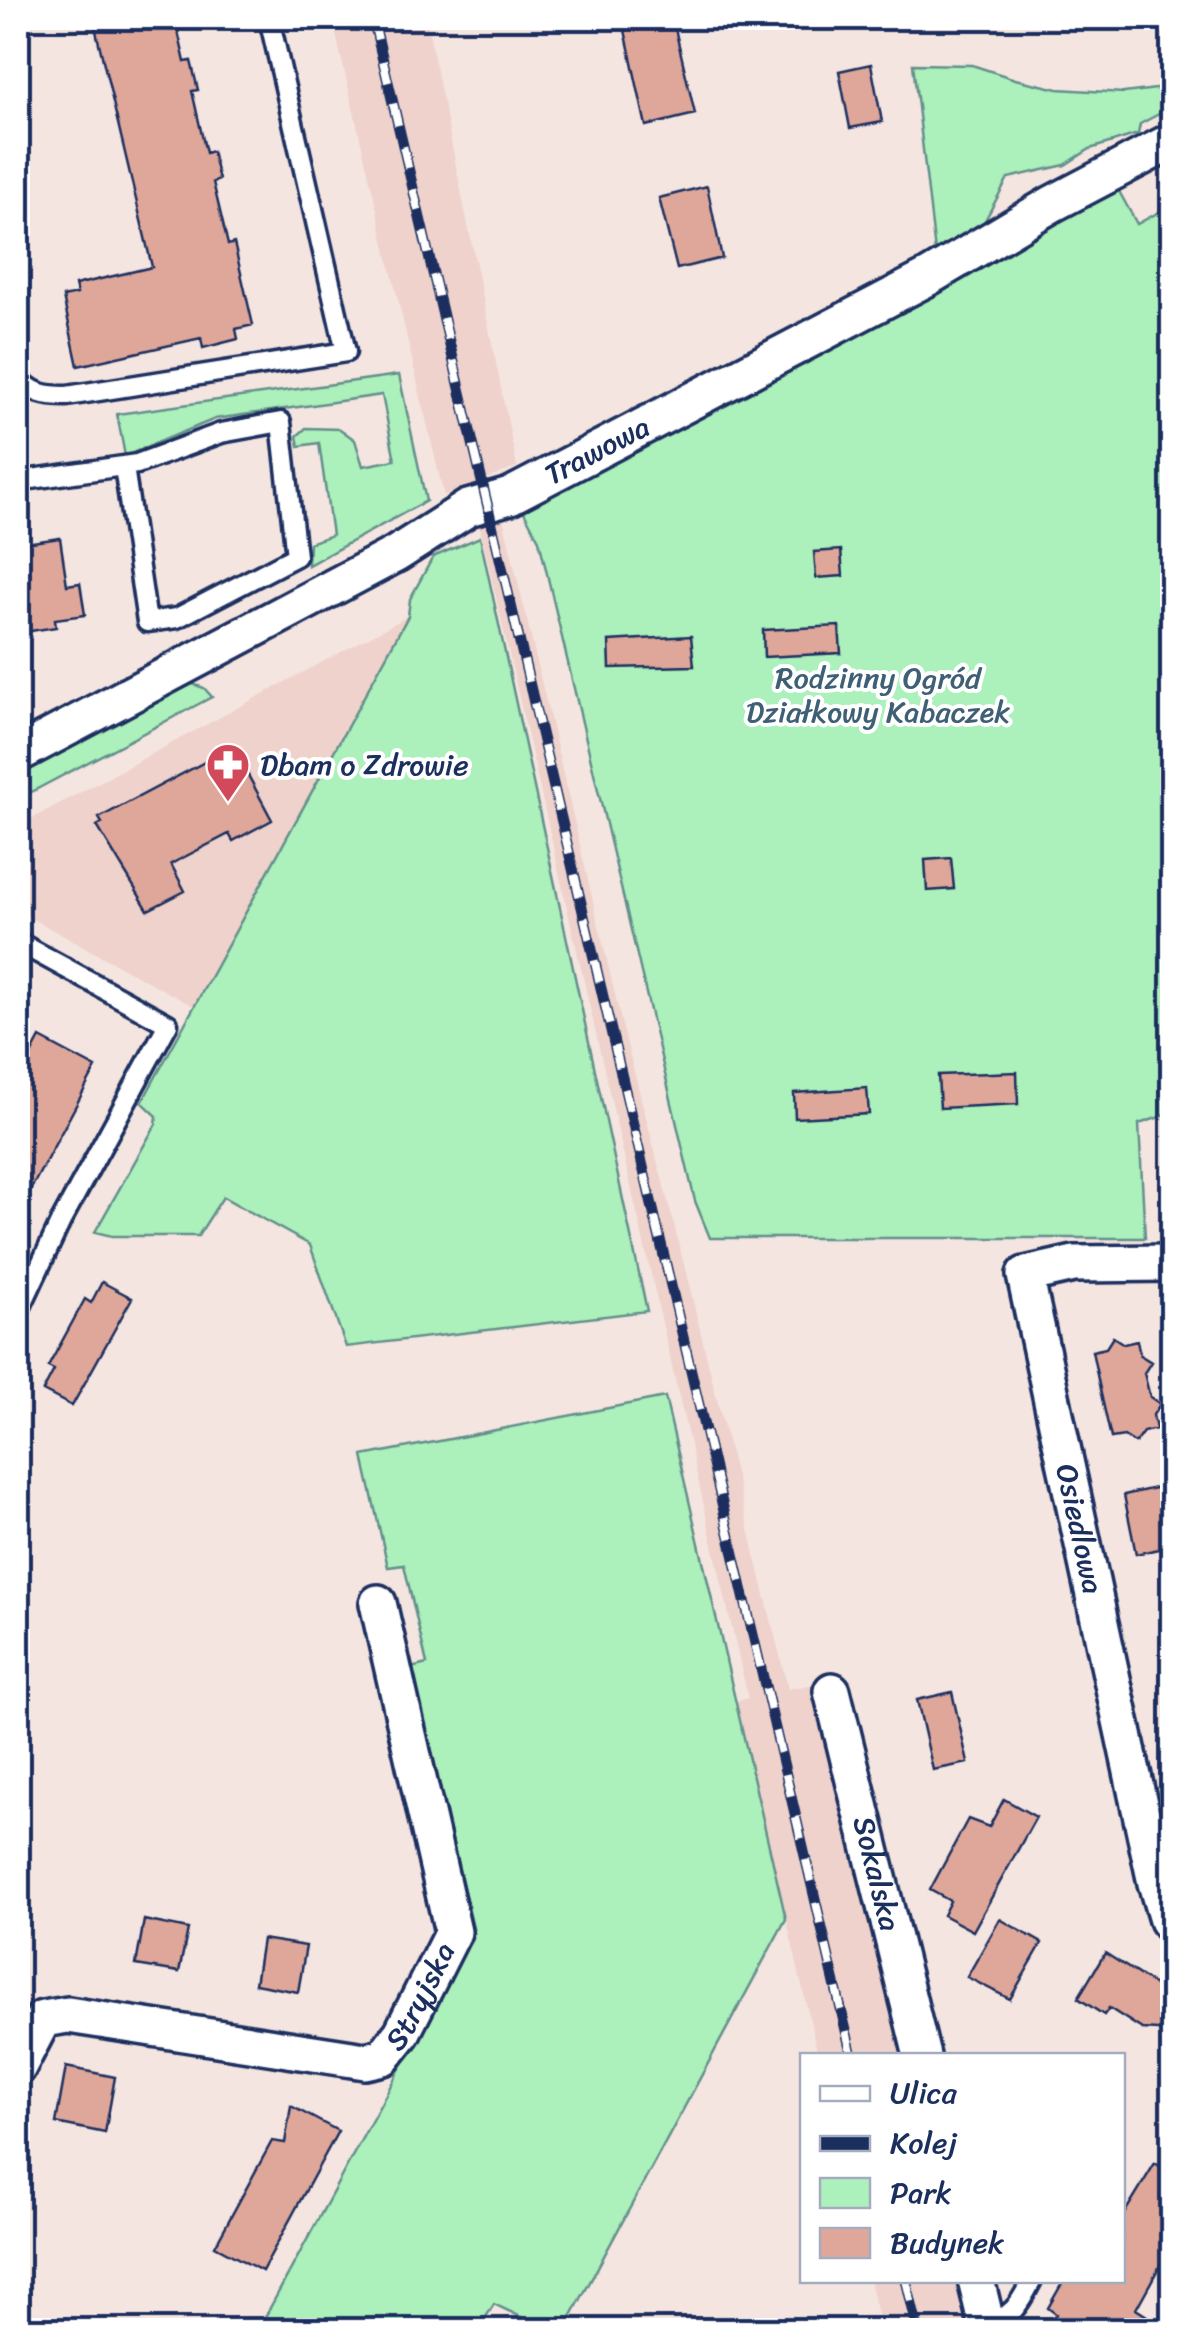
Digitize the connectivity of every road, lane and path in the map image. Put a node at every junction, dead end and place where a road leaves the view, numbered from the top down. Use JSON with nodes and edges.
{"nodes":[{"id":1,"x":269,"y":18,"type":"edge"},
{"id":2,"x":1164,"y":143,"type":"edge"},
{"id":3,"x":18,"y":376,"type":"edge"},
{"id":4,"x":124,"y":466,"type":"junction"},
{"id":5,"x":18,"y":481,"type":"edge"},
{"id":6,"x":18,"y":754,"type":"edge"},
{"id":7,"x":18,"y":942,"type":"edge"},
{"id":8,"x":1172,"y":1263,"type":"edge"},
{"id":9,"x":18,"y":1313,"type":"edge"},
{"id":10,"x":378,"y":1604,"type":"dead end"},
{"id":11,"x":832,"y":1691,"type":"dead end"},
{"id":12,"x":1172,"y":1926,"type":"edge"},
{"id":13,"x":921,"y":2053,"type":"edge"},
{"id":14,"x":18,"y":2067,"type":"edge"},
{"id":15,"x":977,"y":2283,"type":"edge"},
{"id":16,"x":1030,"y":2283,"type":"edge"},
{"id":17,"x":987,"y":2327,"type":"edge"}],
"edges":[{"from":1,"to":3,"type":"lane"},
{"from":2,"to":6,"type":"street","name":"Trawowa"},
{"from":4,"to":4,"type":"lane"},
{"from":4,"to":5,"type":"lane"},
{"from":7,"to":9,"type":"lane"},
{"from":8,"to":12,"type":"street","name":"Osiedlowa"},
{"from":10,"to":14,"type":"street","name":"Stryjska"},
{"from":11,"to":13,"type":"street","name":"Sokalska"},
{"from":15,"to":17,"type":"street"},
{"from":16,"to":17,"type":"lane"}]}
